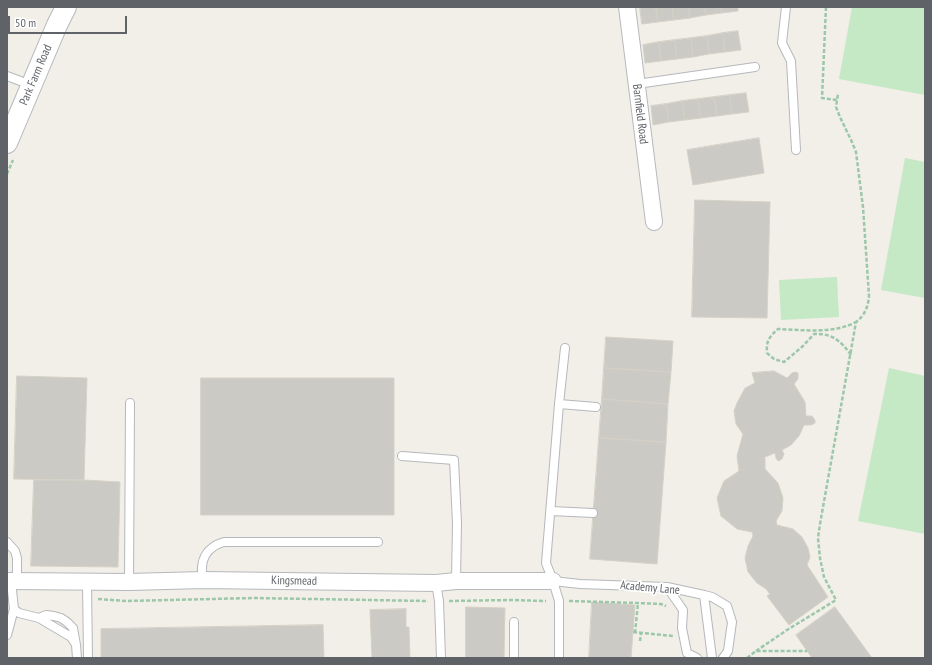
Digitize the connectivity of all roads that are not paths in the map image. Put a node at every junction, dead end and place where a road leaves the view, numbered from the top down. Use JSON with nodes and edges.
{"nodes":[{"id":1,"x":66,"y":7,"type":"edge"},
{"id":2,"x":626,"y":7,"type":"edge"},
{"id":3,"x":786,"y":7,"type":"edge"},
{"id":4,"x":755,"y":67,"type":"dead end"},
{"id":5,"x":7,"y":76,"type":"edge"},
{"id":6,"x":637,"y":84,"type":"junction"},
{"id":7,"x":32,"y":85,"type":"junction"},
{"id":8,"x":7,"y":143,"type":"edge"},
{"id":9,"x":796,"y":150,"type":"dead end"},
{"id":10,"x":654,"y":222,"type":"dead end"},
{"id":11,"x":565,"y":348,"type":"dead end"},
{"id":12,"x":130,"y":403,"type":"dead end"},
{"id":13,"x":559,"y":404,"type":"junction"},
{"id":14,"x":596,"y":407,"type":"dead end"},
{"id":15,"x":402,"y":456,"type":"dead end"},
{"id":16,"x":551,"y":511,"type":"junction"},
{"id":17,"x":594,"y":512,"type":"dead end"},
{"id":18,"x":7,"y":542,"type":"edge"},
{"id":19,"x":378,"y":542,"type":"dead end"},
{"id":20,"x":203,"y":580,"type":"junction"},
{"id":21,"x":12,"y":581,"type":"edge"},
{"id":22,"x":456,"y":581,"type":"junction"},
{"id":23,"x":553,"y":581,"type":"junction"},
{"id":24,"x":87,"y":582,"type":"junction"},
{"id":25,"x":129,"y":582,"type":"junction"},
{"id":26,"x":436,"y":583,"type":"junction"},
{"id":27,"x":580,"y":584,"type":"joint"},
{"id":28,"x":666,"y":587,"type":"junction"},
{"id":29,"x":704,"y":595,"type":"junction"},
{"id":30,"x":14,"y":609,"type":"junction"},
{"id":31,"x":514,"y":622,"type":"dead end"},
{"id":32,"x":7,"y":635,"type":"edge"},
{"id":33,"x":77,"y":658,"type":"edge"},
{"id":34,"x":88,"y":658,"type":"edge"},
{"id":35,"x":441,"y":658,"type":"edge"},
{"id":36,"x":514,"y":658,"type":"edge"},
{"id":37,"x":559,"y":658,"type":"edge"},
{"id":38,"x":697,"y":658,"type":"edge"},
{"id":39,"x":712,"y":658,"type":"edge"},
{"id":40,"x":722,"y":658,"type":"edge"}],
"edges":[{"from":1,"to":7,"type":"street","name":"Park Farm Road"},
{"from":2,"to":6,"type":"street","name":"Barnfield Road"},
{"from":3,"to":9,"type":"lane"},
{"from":4,"to":6,"type":"lane"},
{"from":5,"to":7,"type":"lane"},
{"from":6,"to":10,"type":"street","name":"Barnfield Road"},
{"from":7,"to":8,"type":"street","name":"Park Farm Road"},
{"from":11,"to":13,"type":"lane"},
{"from":12,"to":25,"type":"lane"},
{"from":13,"to":14,"type":"lane"},
{"from":13,"to":16,"type":"lane"},
{"from":15,"to":22,"type":"lane"},
{"from":16,"to":17,"type":"lane"},
{"from":16,"to":23,"type":"lane"},
{"from":18,"to":21,"type":"lane"},
{"from":19,"to":20,"type":"lane"},
{"from":20,"to":25,"type":"street","name":"Kingsmead"},
{"from":20,"to":26,"type":"street","name":"Kingsmead"},
{"from":21,"to":24,"type":"street","name":"Kingsmead"},
{"from":21,"to":30,"type":"lane"},
{"from":22,"to":23,"type":"street","name":"Kingsmead"},
{"from":22,"to":26,"type":"street","name":"Kingsmead"},
{"from":23,"to":27,"type":"lane","name":"Kingsmead"},
{"from":23,"to":37,"type":"lane"},
{"from":24,"to":25,"type":"street","name":"Kingsmead"},
{"from":24,"to":34,"type":"lane"},
{"from":26,"to":35,"type":"lane"},
{"from":27,"to":28,"type":"lane","name":"Academy Lane"},
{"from":28,"to":29,"type":"lane","name":"Academy Lane"},
{"from":28,"to":38,"type":"lane"},
{"from":29,"to":39,"type":"lane"},
{"from":29,"to":40,"type":"lane","name":"Academy Lane"},
{"from":30,"to":32,"type":"lane"},
{"from":30,"to":33,"type":"lane"},
{"from":31,"to":36,"type":"lane"}]}
